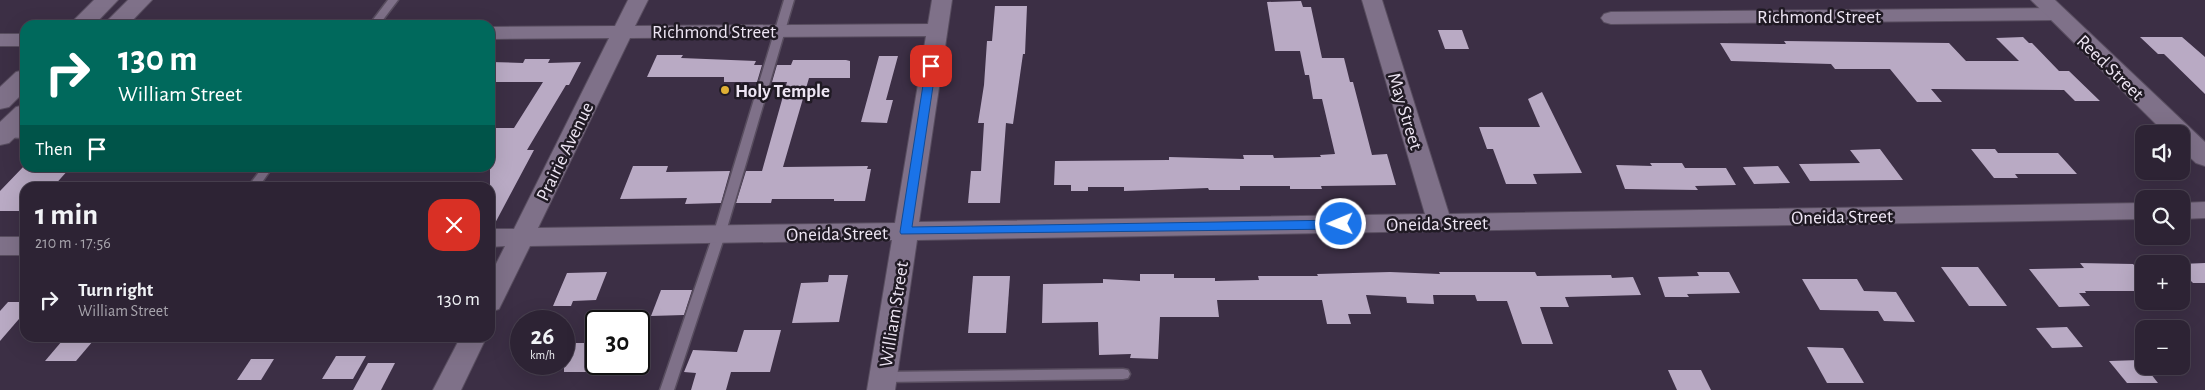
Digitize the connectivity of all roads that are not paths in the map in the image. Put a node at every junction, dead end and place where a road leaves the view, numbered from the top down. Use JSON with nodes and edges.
{"nodes":[{"id":1,"x":107,"y":0,"type":"edge"},
{"id":2,"x":141,"y":0,"type":"edge"},
{"id":3,"x":392,"y":0,"type":"edge"},
{"id":4,"x":638,"y":0,"type":"edge"},
{"id":5,"x":789,"y":0,"type":"edge"},
{"id":6,"x":942,"y":0,"type":"edge"},
{"id":7,"x":1372,"y":0,"type":"edge"},
{"id":8,"x":2049,"y":7,"type":"edge"},
{"id":9,"x":1611,"y":18,"type":"dead end"},
{"id":10,"x":85,"y":20,"type":"edge"},
{"id":11,"x":120,"y":20,"type":"edge"},
{"id":12,"x":378,"y":20,"type":"edge"},
{"id":13,"x":778,"y":30,"type":"junction"},
{"id":14,"x":937,"y":30,"type":"junction"},
{"id":15,"x":622,"y":31,"type":"junction"},
{"id":16,"x":495,"y":33,"type":"edge"},
{"id":17,"x":0,"y":40,"type":"edge"},
{"id":18,"x":20,"y":40,"type":"edge"},
{"id":19,"x":20,"y":82,"type":"edge"},
{"id":20,"x":0,"y":101,"type":"edge"},
{"id":21,"x":20,"y":120,"type":"edge"},
{"id":22,"x":2172,"y":125,"type":"edge"},
{"id":23,"x":9,"y":136,"type":"edge"},
{"id":24,"x":2190,"y":143,"type":"edge"},
{"id":25,"x":2205,"y":157,"type":"edge"},
{"id":26,"x":2205,"y":210,"type":"edge"},
{"id":27,"x":2135,"y":211,"type":"edge"},
{"id":28,"x":2190,"y":211,"type":"edge"},
{"id":29,"x":1440,"y":223,"type":"junction"},
{"id":30,"x":906,"y":232,"type":"junction"},
{"id":31,"x":719,"y":235,"type":"junction"},
{"id":32,"x":495,"y":238,"type":"edge"},
{"id":33,"x":522,"y":238,"type":"junction"},
{"id":34,"x":0,"y":246,"type":"edge"},
{"id":35,"x":20,"y":246,"type":"edge"},
{"id":36,"x":495,"y":292,"type":"edge"},
{"id":37,"x":471,"y":342,"type":"edge"},
{"id":38,"x":1123,"y":374,"type":"dead end"},
{"id":39,"x":882,"y":383,"type":"edge"},
{"id":40,"x":447,"y":390,"type":"edge"},
{"id":41,"x":667,"y":390,"type":"edge"}],
"edges":[{"from":1,"to":10,"type":"street"},
{"from":2,"to":11,"type":"street"},
{"from":3,"to":12,"type":"lane"},
{"from":4,"to":15,"type":"street","name":"Prairie Avenue"},
{"from":5,"to":13,"type":"lane"},
{"from":6,"to":14,"type":"street","name":"William Street"},
{"from":7,"to":29,"type":"street","name":"May Street"},
{"from":8,"to":9,"type":"street","name":"Richmond Street"},
{"from":8,"to":22,"type":"street","name":"Reed Street"},
{"from":13,"to":14,"type":"street","name":"Richmond Street"},
{"from":13,"to":15,"type":"street","name":"Richmond Street"},
{"from":13,"to":31,"type":"lane"},
{"from":14,"to":30,"type":"street","name":"William Street"},
{"from":15,"to":16,"type":"street","name":"Richmond Street"},
{"from":15,"to":33,"type":"street","name":"Prairie Avenue"},
{"from":17,"to":18,"type":"street"},
{"from":19,"to":20,"type":"street"},
{"from":21,"to":23,"type":"street"},
{"from":24,"to":25,"type":"street","name":"Reed Street"},
{"from":26,"to":28,"type":"street"},
{"from":27,"to":29,"type":"street","name":"Oneida Street"},
{"from":29,"to":30,"type":"street","name":"Oneida Street"},
{"from":30,"to":31,"type":"street","name":"Oneida Street"},
{"from":30,"to":39,"type":"street","name":"William Street"},
{"from":31,"to":33,"type":"street","name":"Oneida Street"},
{"from":31,"to":41,"type":"lane"},
{"from":32,"to":33,"type":"street","name":"Oneida Street"},
{"from":33,"to":36,"type":"street","name":"Prairie Avenue"},
{"from":34,"to":35,"type":"street"},
{"from":37,"to":40,"type":"street"},
{"from":38,"to":39,"type":"lane"}]}
